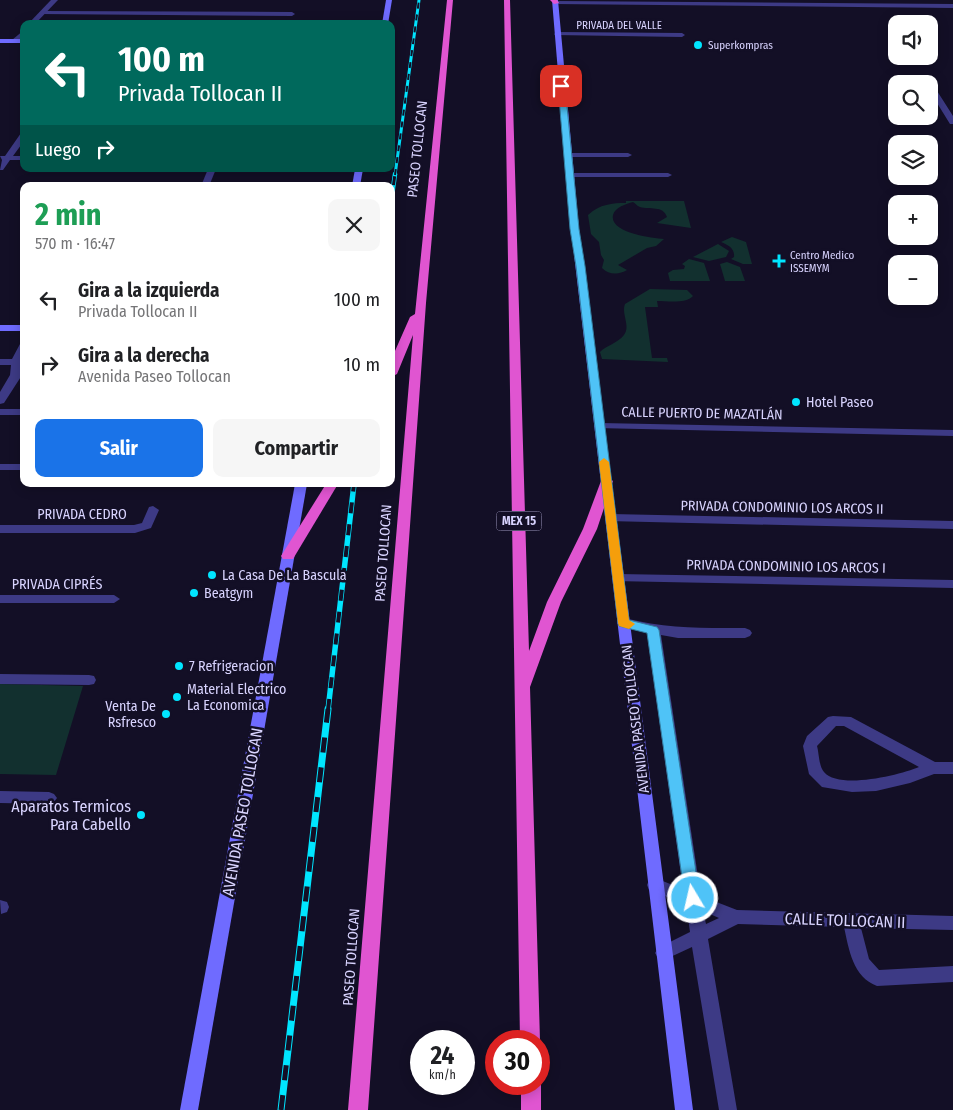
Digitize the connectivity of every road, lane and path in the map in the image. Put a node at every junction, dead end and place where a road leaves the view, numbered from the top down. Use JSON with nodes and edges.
{"nodes":[{"id":1,"x":55,"y":0,"type":"edge"},
{"id":2,"x":389,"y":0,"type":"edge"},
{"id":3,"x":450,"y":0,"type":"edge"},
{"id":4,"x":507,"y":0,"type":"edge"},
{"id":5,"x":554,"y":1,"type":"edge"},
{"id":6,"x":708,"y":2,"type":"edge"},
{"id":7,"x":763,"y":2,"type":"edge"},
{"id":8,"x":953,"y":6,"type":"edge"},
{"id":9,"x":42,"y":12,"type":"junction"},
{"id":10,"x":292,"y":14,"type":"dead end"},
{"id":11,"x":35,"y":20,"type":"edge"},
{"id":12,"x":386,"y":20,"type":"edge"},
{"id":13,"x":557,"y":34,"type":"junction"},
{"id":14,"x":682,"y":35,"type":"dead end"},
{"id":15,"x":20,"y":36,"type":"edge"},
{"id":16,"x":0,"y":41,"type":"edge"},
{"id":17,"x":14,"y":41,"type":"junction"},
{"id":18,"x":20,"y":41,"type":"edge"},
{"id":19,"x":938,"y":99,"type":"edge"},
{"id":20,"x":953,"y":122,"type":"edge"},
{"id":21,"x":20,"y":140,"type":"edge"},
{"id":22,"x":568,"y":155,"type":"junction"},
{"id":23,"x":628,"y":155,"type":"dead end"},
{"id":24,"x":4,"y":158,"type":"edge"},
{"id":25,"x":20,"y":158,"type":"edge"},
{"id":26,"x":0,"y":168,"type":"edge"},
{"id":27,"x":570,"y":175,"type":"junction"},
{"id":28,"x":668,"y":175,"type":"dead end"},
{"id":29,"x":421,"y":303,"type":"junction"},
{"id":30,"x":0,"y":328,"type":"edge"},
{"id":31,"x":20,"y":328,"type":"edge"},
{"id":32,"x":0,"y":362,"type":"edge"},
{"id":33,"x":20,"y":363,"type":"edge"},
{"id":34,"x":20,"y":365,"type":"edge"},
{"id":35,"x":395,"y":365,"type":"edge"},
{"id":36,"x":0,"y":401,"type":"edge"},
{"id":37,"x":0,"y":412,"type":"edge"},
{"id":38,"x":20,"y":412,"type":"edge"},
{"id":39,"x":600,"y":426,"type":"junction"},
{"id":40,"x":953,"y":433,"type":"edge"},
{"id":41,"x":0,"y":467,"type":"edge"},
{"id":42,"x":20,"y":467,"type":"edge"},
{"id":43,"x":607,"y":481,"type":"junction"},
{"id":44,"x":300,"y":487,"type":"edge"},
{"id":45,"x":330,"y":487,"type":"edge"},
{"id":46,"x":153,"y":510,"type":"dead end"},
{"id":47,"x":611,"y":518,"type":"junction"},
{"id":48,"x":953,"y":525,"type":"edge"},
{"id":49,"x":0,"y":529,"type":"edge"},
{"id":50,"x":288,"y":556,"type":"junction"},
{"id":51,"x":618,"y":578,"type":"junction"},
{"id":52,"x":953,"y":584,"type":"edge"},
{"id":53,"x":0,"y":599,"type":"edge"},
{"id":54,"x":114,"y":599,"type":"dead end"},
{"id":55,"x":624,"y":623,"type":"junction"},
{"id":56,"x":653,"y":630,"type":"junction"},
{"id":57,"x":745,"y":633,"type":"dead end"},
{"id":58,"x":0,"y":679,"type":"edge"},
{"id":59,"x":89,"y":680,"type":"dead end"},
{"id":60,"x":522,"y":691,"type":"junction"},
{"id":61,"x":933,"y":768,"type":"junction"},
{"id":62,"x":953,"y":768,"type":"edge"},
{"id":63,"x":0,"y":796,"type":"edge"},
{"id":64,"x":48,"y":798,"type":"dead end"},
{"id":65,"x":656,"y":886,"type":"junction"},
{"id":66,"x":693,"y":898,"type":"junction"},
{"id":67,"x":736,"y":917,"type":"junction"},
{"id":68,"x":851,"y":921,"type":"junction"},
{"id":69,"x":953,"y":923,"type":"edge"},
{"id":70,"x":700,"y":935,"type":"junction"},
{"id":71,"x":664,"y":954,"type":"junction"},
{"id":72,"x":953,"y":974,"type":"edge"},
{"id":73,"x":530,"y":1030,"type":"edge"},
{"id":74,"x":531,"y":1095,"type":"edge"},
{"id":75,"x":189,"y":1110,"type":"edge"},
{"id":76,"x":358,"y":1110,"type":"edge"},
{"id":77,"x":532,"y":1110,"type":"edge"},
{"id":78,"x":684,"y":1110,"type":"edge"},
{"id":79,"x":728,"y":1110,"type":"edge"}],
"edges":[{"from":1,"to":9,"type":"street"},
{"from":2,"to":12,"type":"main road"},
{"from":3,"to":29,"type":"highway","name":"PASEO TOLLOCAN"},
{"from":4,"to":60,"type":"highway","number":"MEX 15"},
{"from":5,"to":6,"type":"street"},
{"from":5,"to":13,"type":"main road","name":"AVENIDA PASEO TOLLOCAN"},
{"from":6,"to":7,"type":"street"},
{"from":7,"to":8,"type":"street"},
{"from":9,"to":10,"type":"street"},
{"from":9,"to":11,"type":"street"},
{"from":13,"to":14,"type":"street","name":"PRIVADA DEL VALLE"},
{"from":13,"to":22,"type":"main road","name":"AVENIDA PASEO TOLLOCAN"},
{"from":15,"to":17,"type":"street"},
{"from":16,"to":17,"type":"main road"},
{"from":17,"to":18,"type":"main road"},
{"from":19,"to":20,"type":"street"},
{"from":21,"to":24,"type":"street"},
{"from":22,"to":23,"type":"street"},
{"from":22,"to":27,"type":"main road","name":"AVENIDA PASEO TOLLOCAN"},
{"from":24,"to":25,"type":"street"},
{"from":24,"to":26,"type":"street"},
{"from":27,"to":28,"type":"street"},
{"from":27,"to":39,"type":"main road","name":"AVENIDA PASEO TOLLOCAN"},
{"from":29,"to":35,"type":"highway"},
{"from":29,"to":76,"type":"highway","name":"PASEO TOLLOCAN"},
{"from":30,"to":31,"type":"main road"},
{"from":32,"to":33,"type":"street"},
{"from":34,"to":36,"type":"street"},
{"from":37,"to":38,"type":"street"},
{"from":39,"to":40,"type":"street","name":"CALLE PUERTO DE MAZATLÁN"},
{"from":39,"to":43,"type":"main road","name":"AVENIDA PASEO TOLLOCAN"},
{"from":41,"to":42,"type":"street"},
{"from":43,"to":47,"type":"main road","name":"AVENIDA PASEO TOLLOCAN"},
{"from":43,"to":60,"type":"highway"},
{"from":44,"to":50,"type":"main road","name":"AVENIDA PASEO TOLLOCAN"},
{"from":45,"to":50,"type":"highway"},
{"from":46,"to":49,"type":"street","name":"PRIVADA CEDRO"},
{"from":47,"to":48,"type":"street","name":"PRIVADA CONDOMINIO LOS ARCOS II"},
{"from":47,"to":51,"type":"main road","name":"AVENIDA PASEO TOLLOCAN"},
{"from":50,"to":75,"type":"main road","name":"AVENIDA PASEO TOLLOCAN"},
{"from":51,"to":52,"type":"street","name":"PRIVADA CONDOMINIO LOS ARCOS I"},
{"from":51,"to":55,"type":"main road","name":"AVENIDA PASEO TOLLOCAN"},
{"from":53,"to":54,"type":"street","name":"PRIVADA CIPRÉS"},
{"from":55,"to":56,"type":"street"},
{"from":55,"to":65,"type":"main road","name":"AVENIDA PASEO TOLLOCAN"},
{"from":56,"to":57,"type":"street"},
{"from":56,"to":66,"type":"street"},
{"from":58,"to":59,"type":"street"},
{"from":60,"to":73,"type":"highway","number":"MEX 15"},
{"from":61,"to":61,"type":"street"},
{"from":61,"to":62,"type":"street"},
{"from":63,"to":64,"type":"street"},
{"from":65,"to":66,"type":"street","name":"CALLE TOLLOCAN II"},
{"from":65,"to":71,"type":"main road","name":"AVENIDA PASEO TOLLOCAN"},
{"from":66,"to":67,"type":"street","name":"CALLE TOLLOCAN II"},
{"from":66,"to":70,"type":"street"},
{"from":67,"to":68,"type":"street","name":"CALLE TOLLOCAN II"},
{"from":67,"to":70,"type":"street","name":"CALLE TOLLOCAN II"},
{"from":68,"to":69,"type":"street","name":"CALLE TOLLOCAN II"},
{"from":68,"to":72,"type":"street"},
{"from":70,"to":71,"type":"street","name":"CALLE TOLLOCAN II"},
{"from":70,"to":79,"type":"street"},
{"from":71,"to":78,"type":"main road","name":"AVENIDA PASEO TOLLOCAN"},
{"from":74,"to":77,"type":"highway"}]}
